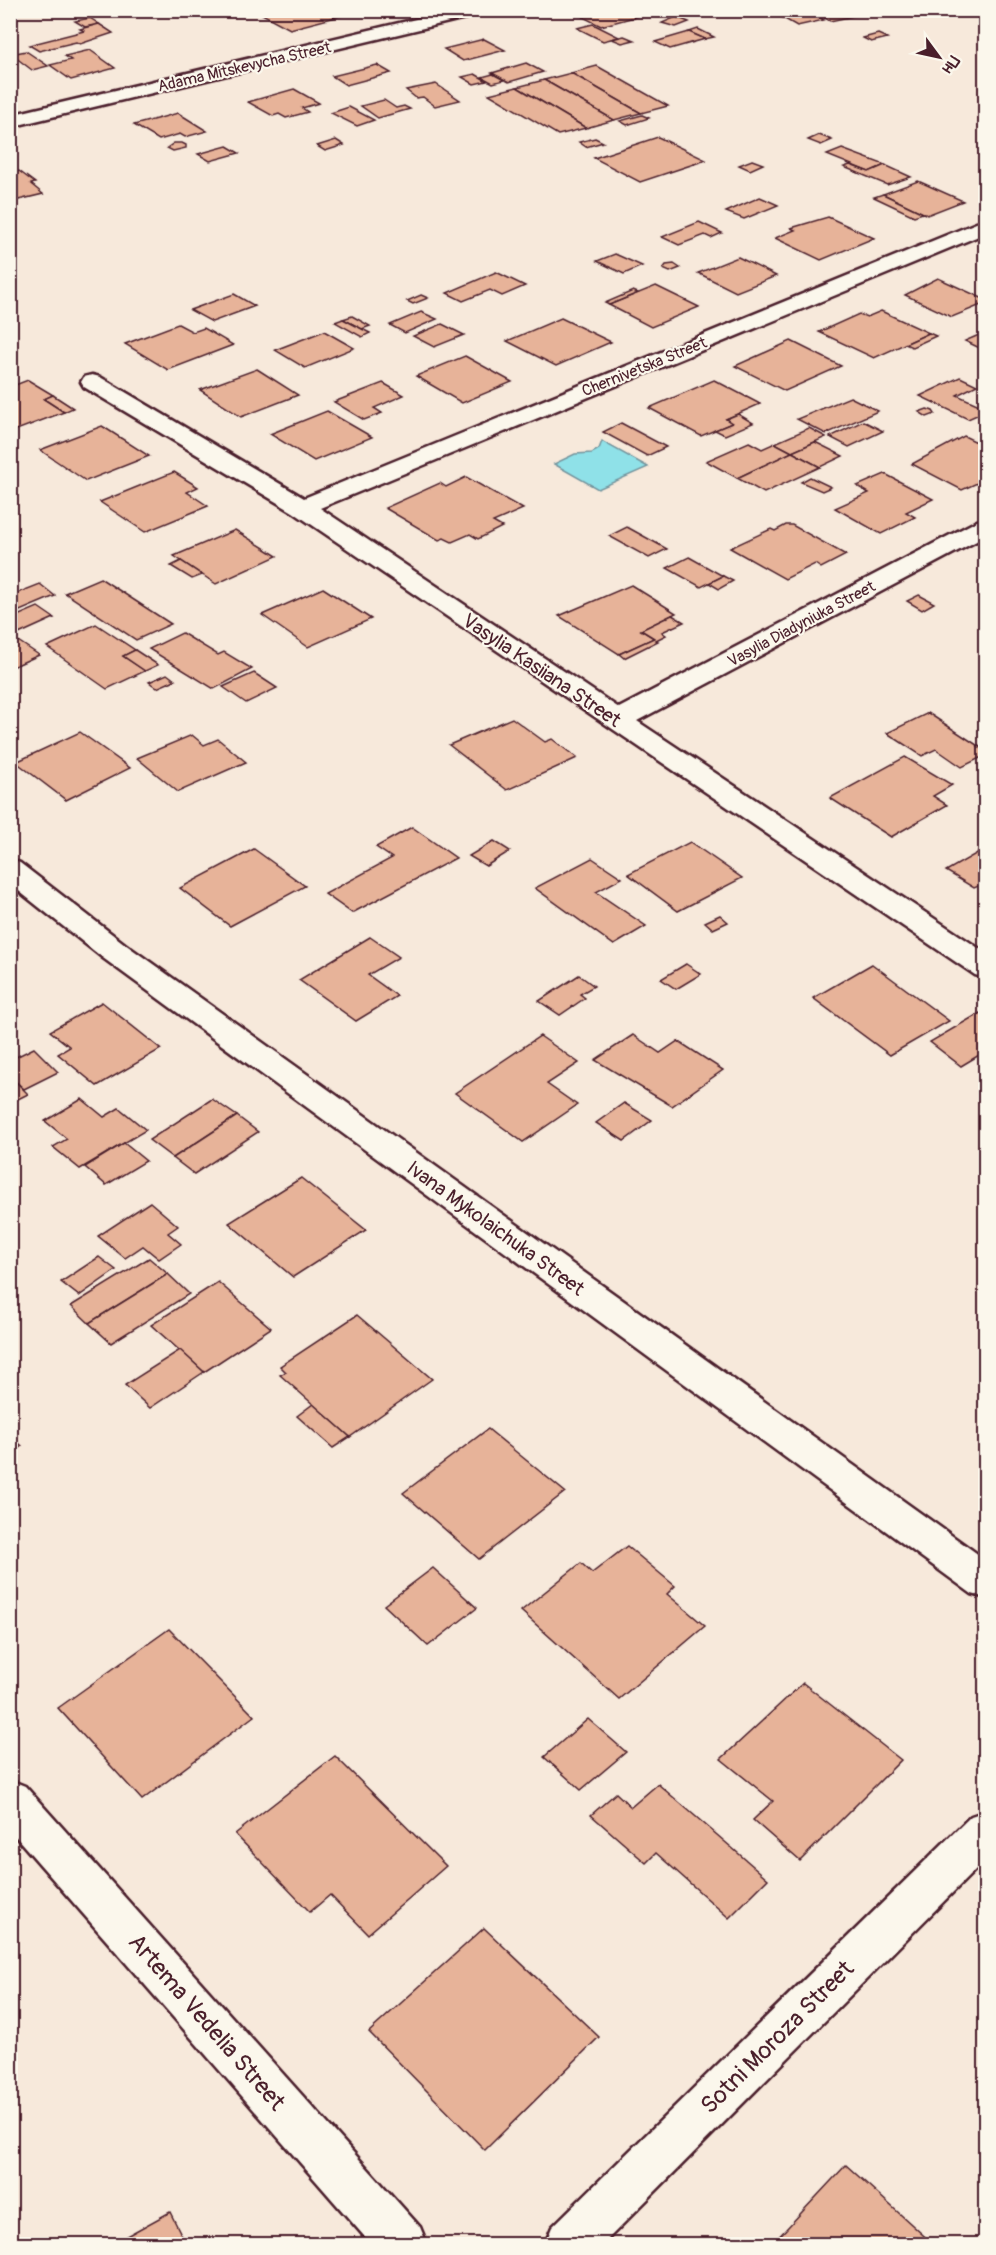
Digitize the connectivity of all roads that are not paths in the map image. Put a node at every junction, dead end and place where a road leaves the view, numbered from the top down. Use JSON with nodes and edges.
{"nodes":[{"id":1,"x":478,"y":10,"type":"edge"},
{"id":2,"x":10,"y":122,"type":"edge"},
{"id":3,"x":986,"y":225,"type":"edge"},
{"id":4,"x":92,"y":382,"type":"dead end"},
{"id":5,"x":302,"y":507,"type":"junction"},
{"id":6,"x":986,"y":526,"type":"edge"},
{"id":7,"x":616,"y":721,"type":"junction"},
{"id":8,"x":10,"y":869,"type":"edge"},
{"id":9,"x":986,"y":968,"type":"edge"},
{"id":10,"x":986,"y":1582,"type":"edge"},
{"id":11,"x":10,"y":1799,"type":"edge"},
{"id":12,"x":986,"y":1830,"type":"edge"},
{"id":13,"x":403,"y":2244,"type":"edge"},
{"id":14,"x":569,"y":2244,"type":"edge"}],
"edges":[{"from":1,"to":2,"type":"street","name":"Adama Mitskevycha Street"},
{"from":3,"to":5,"type":"street","name":"Chernivetska Street"},
{"from":4,"to":5,"type":"street","name":"Vasylia Kasiiana Street"},
{"from":5,"to":7,"type":"street","name":"Vasylia Kasiiana Street"},
{"from":6,"to":7,"type":"street","name":"Vasylia Diadyniuka Street"},
{"from":7,"to":9,"type":"street","name":"Vasylia Kasiiana Street"},
{"from":8,"to":10,"type":"street","name":"Ivana Mykolaichuka Street"},
{"from":11,"to":13,"type":"street","name":"Artema Vedelia Street"},
{"from":12,"to":14,"type":"street","name":"Sotni Moroza Street"}]}
